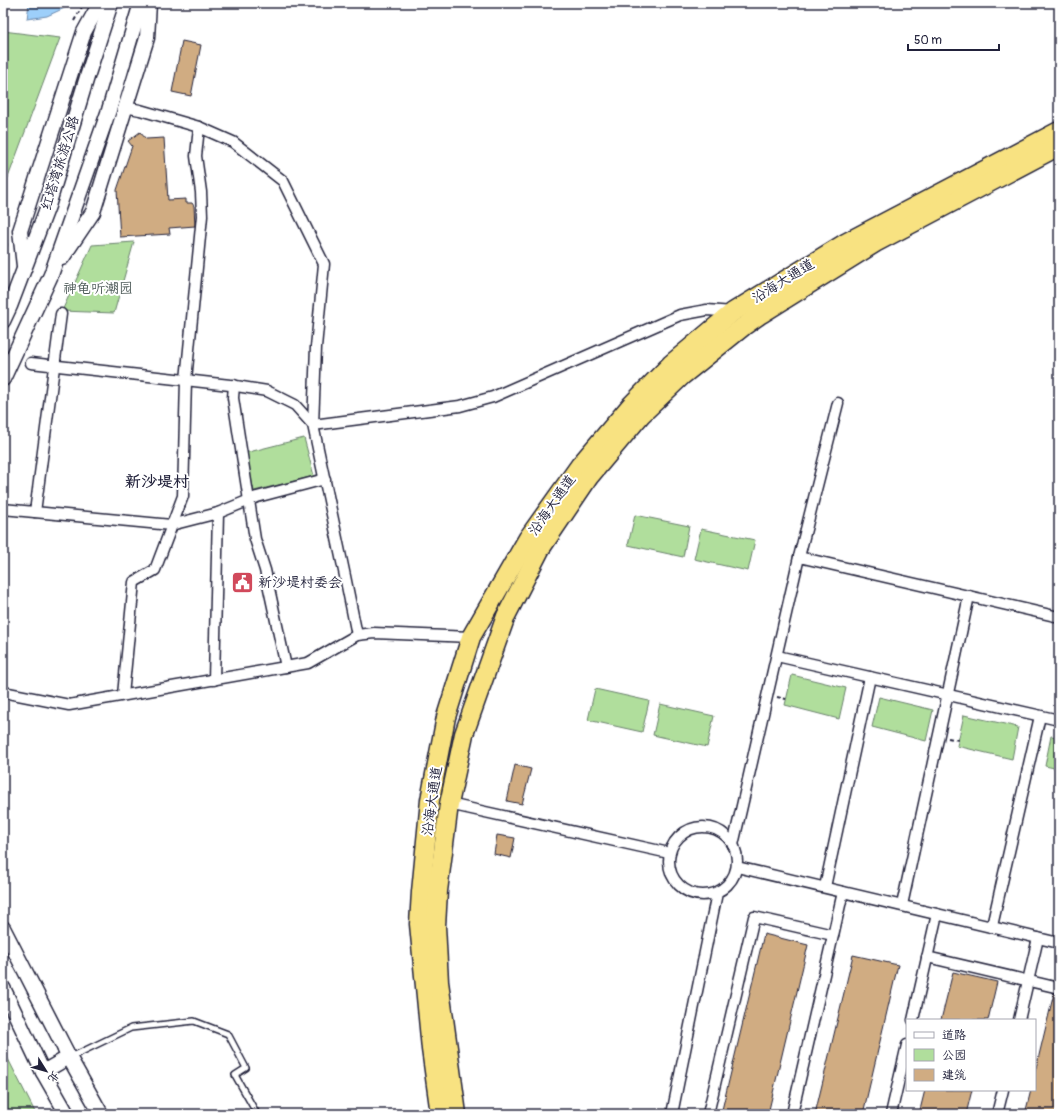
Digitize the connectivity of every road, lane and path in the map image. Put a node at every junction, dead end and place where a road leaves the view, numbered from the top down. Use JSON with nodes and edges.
{"nodes":[{"id":1,"x":100,"y":3,"type":"edge"},
{"id":2,"x":111,"y":3,"type":"edge"},
{"id":3,"x":141,"y":3,"type":"edge"},
{"id":4,"x":149,"y":3,"type":"edge"},
{"id":5,"x":125,"y":107,"type":"junction"},
{"id":6,"x":199,"y":127,"type":"junction"},
{"id":7,"x":1059,"y":131,"type":"edge"},
{"id":8,"x":1059,"y":146,"type":"edge"},
{"id":9,"x":24,"y":269,"type":"junction"},
{"id":10,"x":51,"y":276,"type":"junction"},
{"id":11,"x":733,"y":312,"type":"junction"},
{"id":12,"x":61,"y":314,"type":"dead end"},
{"id":13,"x":3,"y":322,"type":"edge"},
{"id":14,"x":31,"y":363,"type":"dead end"},
{"id":15,"x":54,"y":366,"type":"junction"},
{"id":16,"x":3,"y":379,"type":"edge"},
{"id":17,"x":186,"y":380,"type":"junction"},
{"id":18,"x":234,"y":385,"type":"junction"},
{"id":19,"x":838,"y":403,"type":"dead end"},
{"id":20,"x":313,"y":425,"type":"junction"},
{"id":21,"x":325,"y":479,"type":"junction"},
{"id":22,"x":248,"y":501,"type":"junction"},
{"id":23,"x":3,"y":509,"type":"edge"},
{"id":24,"x":34,"y":512,"type":"junction"},
{"id":25,"x":218,"y":513,"type":"junction"},
{"id":26,"x":171,"y":525,"type":"junction"},
{"id":27,"x":799,"y":557,"type":"junction"},
{"id":28,"x":516,"y":577,"type":"junction"},
{"id":29,"x":969,"y":596,"type":"junction"},
{"id":30,"x":1059,"y":617,"type":"edge"},
{"id":31,"x":357,"y":635,"type":"junction"},
{"id":32,"x":471,"y":637,"type":"junction"},
{"id":33,"x":776,"y":656,"type":"junction"},
{"id":34,"x":286,"y":667,"type":"junction"},
{"id":35,"x":870,"y":677,"type":"junction"},
{"id":36,"x":214,"y":680,"type":"junction"},
{"id":37,"x":3,"y":692,"type":"edge"},
{"id":38,"x":123,"y":695,"type":"junction"},
{"id":39,"x":948,"y":695,"type":"junction"},
{"id":40,"x":1040,"y":716,"type":"junction"},
{"id":41,"x":1059,"y":720,"type":"edge"},
{"id":42,"x":430,"y":800,"type":"junction"},
{"id":43,"x":448,"y":804,"type":"junction"},
{"id":44,"x":733,"y":845,"type":"junction"},
{"id":45,"x":669,"y":853,"type":"junction"},
{"id":46,"x":737,"y":867,"type":"junction"},
{"id":47,"x":825,"y":887,"type":"junction"},
{"id":48,"x":717,"y":892,"type":"junction"},
{"id":49,"x":843,"y":892,"type":"junction"},
{"id":50,"x":902,"y":906,"type":"junction"},
{"id":51,"x":937,"y":914,"type":"junction"},
{"id":52,"x":992,"y":926,"type":"junction"},
{"id":53,"x":3,"y":928,"type":"edge"},
{"id":54,"x":833,"y":936,"type":"junction"},
{"id":55,"x":1038,"y":938,"type":"junction"},
{"id":56,"x":1059,"y":942,"type":"edge"},
{"id":57,"x":3,"y":950,"type":"edge"},
{"id":58,"x":927,"y":956,"type":"junction"},
{"id":59,"x":1028,"y":980,"type":"junction"},
{"id":60,"x":3,"y":988,"type":"edge"},
{"id":61,"x":1059,"y":988,"type":"edge"},
{"id":62,"x":913,"y":1019,"type":"edge"},
{"id":63,"x":1019,"y":1019,"type":"edge"},
{"id":64,"x":906,"y":1049,"type":"edge"},
{"id":65,"x":69,"y":1057,"type":"junction"},
{"id":66,"x":43,"y":1072,"type":"junction"},
{"id":67,"x":1002,"y":1091,"type":"edge"},
{"id":68,"x":67,"y":1114,"type":"edge"},
{"id":69,"x":101,"y":1114,"type":"edge"},
{"id":70,"x":257,"y":1114,"type":"edge"},
{"id":71,"x":440,"y":1114,"type":"edge"},
{"id":72,"x":457,"y":1114,"type":"edge"},
{"id":73,"x":672,"y":1114,"type":"edge"},
{"id":74,"x":708,"y":1114,"type":"edge"},
{"id":75,"x":792,"y":1114,"type":"edge"},
{"id":76,"x":891,"y":1114,"type":"edge"},
{"id":77,"x":997,"y":1114,"type":"edge"}],
"edges":[{"from":1,"to":9,"type":"main road"},
{"from":2,"to":9,"type":"main road","name":"红塔湾旅游公路"},
{"from":3,"to":10,"type":"main road"},
{"from":4,"to":5,"type":"main road"},
{"from":5,"to":6,"type":"street"},
{"from":5,"to":10,"type":"main road"},
{"from":6,"to":17,"type":"street"},
{"from":6,"to":20,"type":"street"},
{"from":7,"to":11,"type":"highway","name":"沿海大通道"},
{"from":8,"to":28,"type":"highway","name":"沿海大通道"},
{"from":9,"to":13,"type":"main road","name":"红塔湾旅游公路"},
{"from":10,"to":16,"type":"main road"},
{"from":11,"to":20,"type":"street"},
{"from":11,"to":28,"type":"highway","name":"沿海大通道"},
{"from":12,"to":15,"type":"street"},
{"from":14,"to":15,"type":"street"},
{"from":15,"to":17,"type":"street"},
{"from":15,"to":24,"type":"street"},
{"from":17,"to":18,"type":"street"},
{"from":17,"to":26,"type":"street"},
{"from":18,"to":20,"type":"street"},
{"from":18,"to":22,"type":"street"},
{"from":19,"to":27,"type":"street"},
{"from":20,"to":21,"type":"street"},
{"from":21,"to":22,"type":"street"},
{"from":21,"to":31,"type":"street"},
{"from":22,"to":25,"type":"street"},
{"from":22,"to":34,"type":"street"},
{"from":23,"to":24,"type":"street"},
{"from":24,"to":26,"type":"street"},
{"from":25,"to":26,"type":"street"},
{"from":25,"to":36,"type":"street"},
{"from":26,"to":38,"type":"street"},
{"from":27,"to":29,"type":"street"},
{"from":27,"to":33,"type":"street"},
{"from":28,"to":32,"type":"highway","name":"沿海大通道"},
{"from":28,"to":43,"type":"highway","name":"沿海大通道"},
{"from":29,"to":30,"type":"street"},
{"from":29,"to":39,"type":"street"},
{"from":31,"to":32,"type":"street"},
{"from":31,"to":34,"type":"street"},
{"from":32,"to":42,"type":"highway","name":"沿海大通道"},
{"from":33,"to":35,"type":"street"},
{"from":33,"to":44,"type":"street"},
{"from":34,"to":36,"type":"street"},
{"from":35,"to":39,"type":"street"},
{"from":35,"to":47,"type":"street"},
{"from":36,"to":38,"type":"street"},
{"from":37,"to":38,"type":"street"},
{"from":39,"to":40,"type":"street"},
{"from":39,"to":50,"type":"street"},
{"from":40,"to":41,"type":"street"},
{"from":40,"to":52,"type":"street"},
{"from":42,"to":43,"type":"highway"},
{"from":42,"to":71,"type":"highway","name":"沿海大通道"},
{"from":43,"to":45,"type":"street"},
{"from":43,"to":72,"type":"highway","name":"沿海大通道"},
{"from":44,"to":45,"type":"street"},
{"from":44,"to":46,"type":"street"},
{"from":45,"to":48,"type":"street"},
{"from":46,"to":47,"type":"street"},
{"from":46,"to":48,"type":"street"},
{"from":47,"to":49,"type":"street"},
{"from":48,"to":73,"type":"street"},
{"from":49,"to":50,"type":"street"},
{"from":49,"to":54,"type":"street"},
{"from":50,"to":51,"type":"street"},
{"from":51,"to":52,"type":"street"},
{"from":51,"to":58,"type":"street"},
{"from":52,"to":55,"type":"street"},
{"from":53,"to":65,"type":"main road"},
{"from":54,"to":74,"type":"street"},
{"from":54,"to":75,"type":"street"},
{"from":55,"to":56,"type":"street"},
{"from":55,"to":59,"type":"street"},
{"from":57,"to":65,"type":"main road"},
{"from":58,"to":59,"type":"street"},
{"from":58,"to":62,"type":"street"},
{"from":59,"to":61,"type":"street"},
{"from":59,"to":63,"type":"street"},
{"from":60,"to":66,"type":"main road"},
{"from":64,"to":76,"type":"street"},
{"from":65,"to":66,"type":"main road"},
{"from":65,"to":69,"type":"main road"},
{"from":65,"to":70,"type":"lane"},
{"from":66,"to":68,"type":"main road"},
{"from":67,"to":77,"type":"street"}]}
